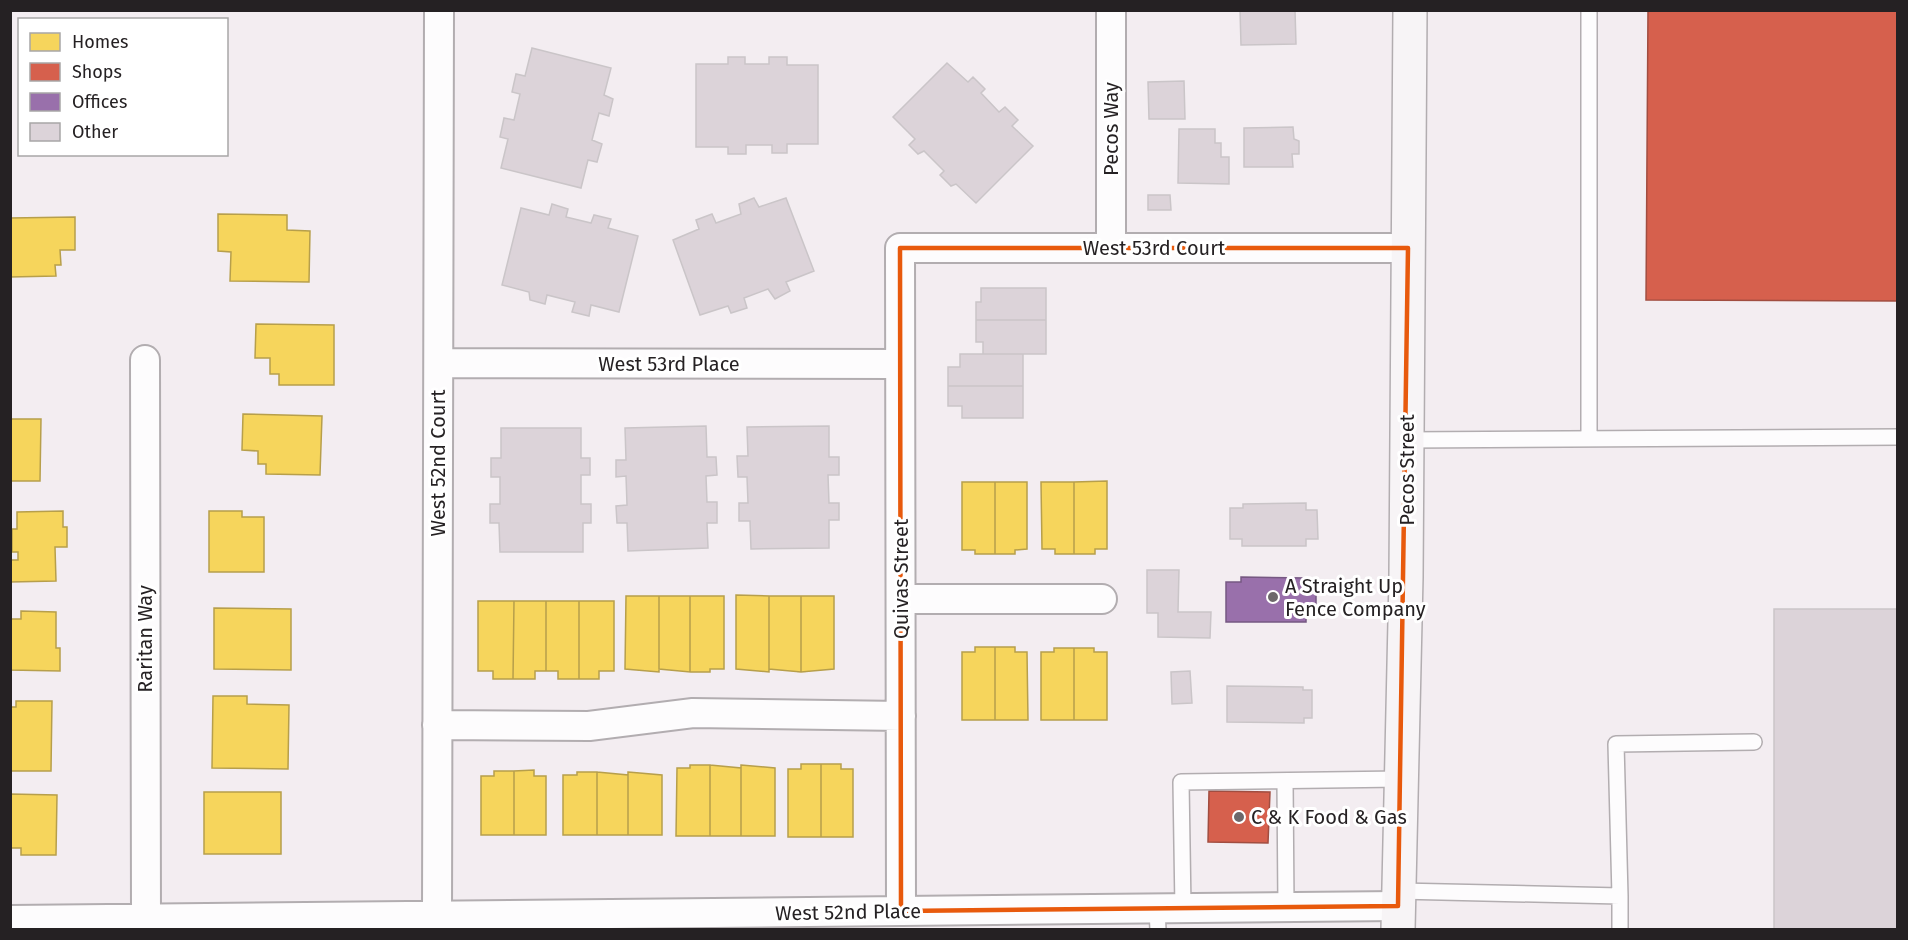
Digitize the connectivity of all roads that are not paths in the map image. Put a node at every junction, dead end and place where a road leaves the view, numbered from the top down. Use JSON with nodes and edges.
{"nodes":[{"id":1,"x":440,"y":10,"type":"edge"},
{"id":2,"x":1111,"y":10,"type":"edge"},
{"id":3,"x":1410,"y":10,"type":"edge"},
{"id":4,"x":1589,"y":10,"type":"edge"},
{"id":5,"x":900,"y":248,"type":"joint"},
{"id":6,"x":1111,"y":248,"type":"junction"},
{"id":7,"x":1408,"y":248,"type":"junction"},
{"id":8,"x":145,"y":360,"type":"dead end"},
{"id":9,"x":439,"y":363,"type":"junction"},
{"id":10,"x":900,"y":364,"type":"junction"},
{"id":11,"x":1898,"y":437,"type":"edge"},
{"id":12,"x":1589,"y":439,"type":"junction"},
{"id":13,"x":1407,"y":440,"type":"junction"},
{"id":14,"x":901,"y":599,"type":"junction"},
{"id":15,"x":1102,"y":599,"type":"dead end"},
{"id":16,"x":901,"y":717,"type":"junction"},
{"id":17,"x":437,"y":724,"type":"junction"},
{"id":18,"x":1754,"y":742,"type":"dead end"},
{"id":19,"x":1401,"y":779,"type":"junction"},
{"id":20,"x":1285,"y":781,"type":"junction"},
{"id":21,"x":1620,"y":896,"type":"junction"},
{"id":22,"x":1286,"y":908,"type":"junction"},
{"id":23,"x":1398,"y":909,"type":"edge"},
{"id":24,"x":901,"y":911,"type":"junction"},
{"id":25,"x":437,"y":916,"type":"junction"},
{"id":26,"x":1166,"y":916,"type":"edge"},
{"id":27,"x":10,"y":920,"type":"edge"},
{"id":28,"x":142,"y":922,"type":"edge"},
{"id":29,"x":1620,"y":930,"type":"edge"}],
"edges":[{"from":1,"to":9,"type":"street","name":"West 52nd Court"},
{"from":2,"to":6,"type":"street","name":"Pecos Way"},
{"from":3,"to":7,"type":"main road","name":"Pecos Street"},
{"from":4,"to":12,"type":"lane"},
{"from":5,"to":6,"type":"street","name":"West 53rd Court"},
{"from":5,"to":10,"type":"street","name":"Quivas Street"},
{"from":6,"to":7,"type":"street","name":"West 53rd Court"},
{"from":7,"to":13,"type":"main road","name":"Pecos Street"},
{"from":8,"to":28,"type":"street","name":"Raritan Way"},
{"from":9,"to":10,"type":"street","name":"West 53rd Place"},
{"from":9,"to":17,"type":"street","name":"West 52nd Court"},
{"from":10,"to":14,"type":"street","name":"Quivas Street"},
{"from":11,"to":12,"type":"lane"},
{"from":12,"to":13,"type":"lane"},
{"from":13,"to":19,"type":"main road","name":"Pecos Street"},
{"from":14,"to":15,"type":"street"},
{"from":14,"to":16,"type":"street","name":"Quivas Street"},
{"from":16,"to":17,"type":"street"},
{"from":16,"to":24,"type":"street","name":"Quivas Street"},
{"from":17,"to":25,"type":"street","name":"West 52nd Court"},
{"from":18,"to":21,"type":"lane"},
{"from":19,"to":20,"type":"lane"},
{"from":19,"to":23,"type":"main road","name":"Pecos Street"},
{"from":20,"to":22,"type":"lane"},
{"from":20,"to":26,"type":"lane"},
{"from":21,"to":23,"type":"lane"},
{"from":21,"to":29,"type":"lane"},
{"from":22,"to":23,"type":"street","name":"West 52nd Place"},
{"from":22,"to":26,"type":"street","name":"West 52nd Place"},
{"from":24,"to":25,"type":"street","name":"West 52nd Place"},
{"from":24,"to":26,"type":"street","name":"West 52nd Place"},
{"from":25,"to":28,"type":"street","name":"West 52nd Place"},
{"from":27,"to":28,"type":"street","name":"West 52nd Place"}]}
